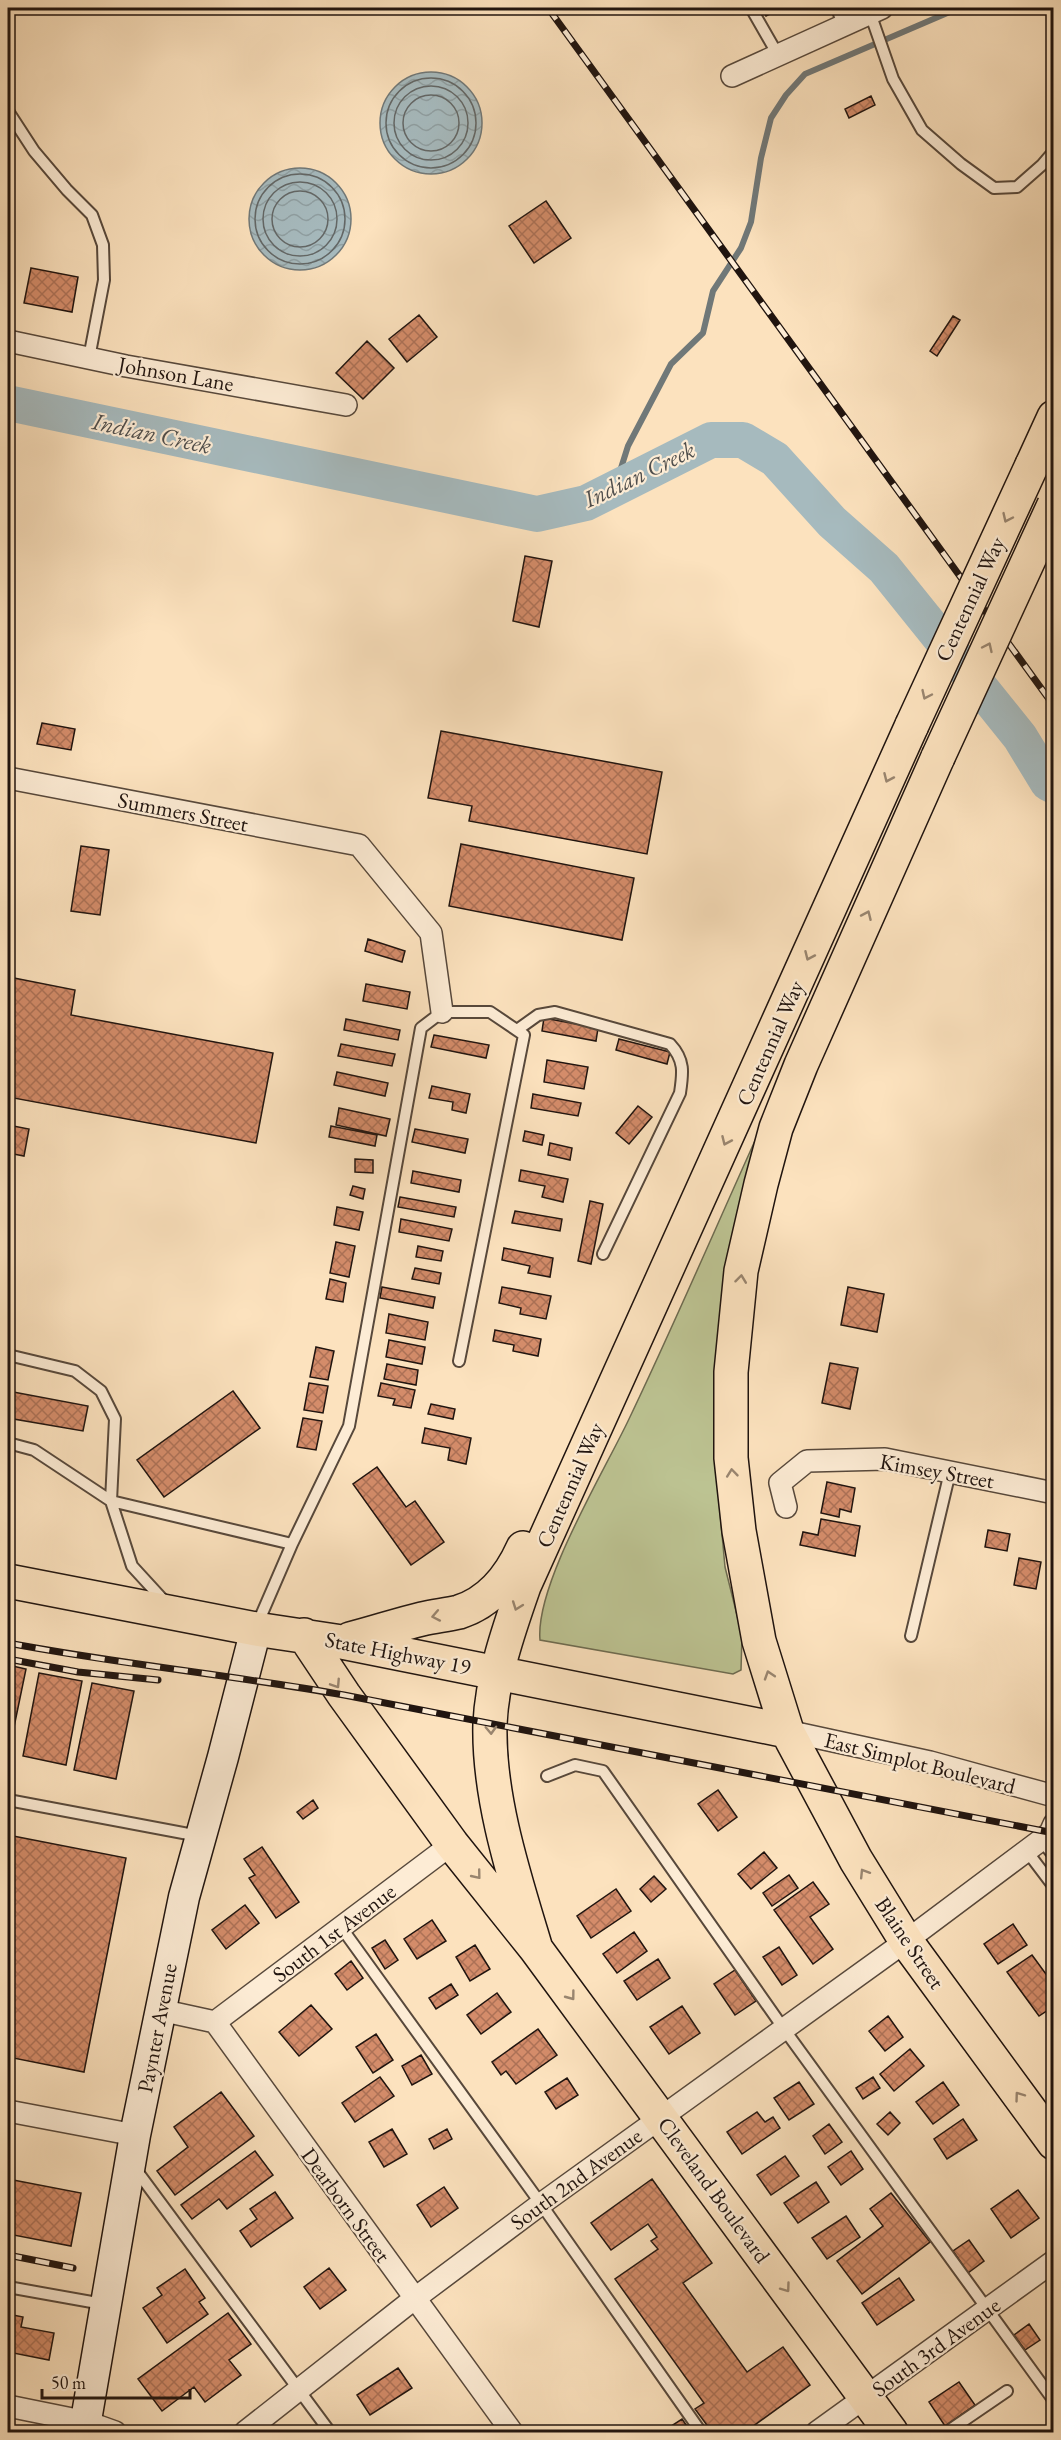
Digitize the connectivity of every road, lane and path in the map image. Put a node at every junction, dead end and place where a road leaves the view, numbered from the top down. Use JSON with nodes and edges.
{"nodes":[{"id":1,"x":751,"y":8,"type":"edge"},
{"id":2,"x":876,"y":10,"type":"edge"},
{"id":3,"x":840,"y":16,"type":"edge"},
{"id":4,"x":778,"y":55,"type":"junction"},
{"id":5,"x":732,"y":76,"type":"dead end"},
{"id":6,"x":8,"y":111,"type":"edge"},
{"id":7,"x":1053,"y":151,"type":"edge"},
{"id":8,"x":8,"y":341,"type":"edge"},
{"id":9,"x":89,"y":358,"type":"junction"},
{"id":10,"x":346,"y":405,"type":"dead end"},
{"id":11,"x":1053,"y":417,"type":"edge"},
{"id":12,"x":1053,"y":506,"type":"edge"},
{"id":13,"x":8,"y":778,"type":"edge"},
{"id":14,"x":442,"y":1012,"type":"junction"},
{"id":15,"x":517,"y":1030,"type":"junction"},
{"id":16,"x":696,"y":1209,"type":"junction"},
{"id":17,"x":603,"y":1254,"type":"dead end"},
{"id":18,"x":8,"y":1355,"type":"edge"},
{"id":19,"x":459,"y":1361,"type":"dead end"},
{"id":20,"x":8,"y":1443,"type":"edge"},
{"id":21,"x":950,"y":1472,"type":"junction"},
{"id":22,"x":1053,"y":1493,"type":"edge"},
{"id":23,"x":111,"y":1501,"type":"junction"},
{"id":24,"x":786,"y":1507,"type":"dead end"},
{"id":25,"x":292,"y":1544,"type":"junction"},
{"id":26,"x":8,"y":1581,"type":"edge"},
{"id":27,"x":175,"y":1613,"type":"junction"},
{"id":28,"x":256,"y":1629,"type":"junction"},
{"id":29,"x":304,"y":1635,"type":"junction"},
{"id":30,"x":911,"y":1636,"type":"dead end"},
{"id":31,"x":342,"y":1642,"type":"junction"},
{"id":32,"x":498,"y":1672,"type":"junction"},
{"id":33,"x":787,"y":1731,"type":"junction"},
{"id":34,"x":547,"y":1776,"type":"dead end"},
{"id":35,"x":1053,"y":1796,"type":"edge"},
{"id":36,"x":8,"y":1800,"type":"edge"},
{"id":37,"x":200,"y":1836,"type":"junction"},
{"id":38,"x":1044,"y":1842,"type":"edge"},
{"id":39,"x":452,"y":1844,"type":"junction"},
{"id":40,"x":1053,"y":1887,"type":"edge"},
{"id":41,"x":341,"y":1927,"type":"junction"},
{"id":42,"x":906,"y":1941,"type":"junction"},
{"id":43,"x":536,"y":1949,"type":"junction"},
{"id":44,"x":160,"y":2010,"type":"junction"},
{"id":45,"x":215,"y":2022,"type":"junction"},
{"id":46,"x":784,"y":2029,"type":"junction"},
{"id":47,"x":8,"y":2111,"type":"edge"},
{"id":48,"x":662,"y":2118,"type":"junction"},
{"id":49,"x":1053,"y":2143,"type":"edge"},
{"id":50,"x":133,"y":2149,"type":"junction"},
{"id":51,"x":541,"y":2204,"type":"junction"},
{"id":52,"x":1053,"y":2261,"type":"edge"},
{"id":53,"x":8,"y":2287,"type":"edge"},
{"id":54,"x":414,"y":2299,"type":"junction"},
{"id":55,"x":107,"y":2305,"type":"junction"},
{"id":56,"x":986,"y":2310,"type":"junction"},
{"id":57,"x":300,"y":2390,"type":"junction"},
{"id":58,"x":1007,"y":2391,"type":"dead end"},
{"id":59,"x":866,"y":2398,"type":"junction"},
{"id":60,"x":1053,"y":2401,"type":"edge"},
{"id":61,"x":8,"y":2406,"type":"edge"},
{"id":62,"x":86,"y":2427,"type":"edge"},
{"id":63,"x":116,"y":2433,"type":"edge"},
{"id":64,"x":245,"y":2433,"type":"edge"},
{"id":65,"x":330,"y":2433,"type":"edge"},
{"id":66,"x":512,"y":2433,"type":"edge"},
{"id":67,"x":701,"y":2433,"type":"edge"},
{"id":68,"x":817,"y":2433,"type":"edge"},
{"id":69,"x":891,"y":2433,"type":"edge"},
{"id":70,"x":947,"y":2433,"type":"edge"}],
"edges":[{"from":1,"to":4,"type":"lane"},
{"from":2,"to":3,"type":"street"},
{"from":2,"to":7,"type":"lane"},
{"from":3,"to":4,"type":"street"},
{"from":4,"to":5,"type":"street"},
{"from":6,"to":9,"type":"lane"},
{"from":8,"to":9,"type":"street","name":"Johnson Lane"},
{"from":9,"to":10,"type":"street","name":"Johnson Lane"},
{"from":11,"to":16,"type":"main road","name":"Centennial Way","one_way":true,"bridge":true},
{"from":33,"to":12,"type":"main road","name":"Centennial Way","one_way":true,"bridge":true},
{"from":13,"to":14,"type":"street","name":"Summers Street"},
{"from":14,"to":15,"type":"lane"},
{"from":14,"to":25,"type":"lane"},
{"from":15,"to":17,"type":"lane"},
{"from":15,"to":19,"type":"lane"},
{"from":16,"to":31,"type":"main road","one_way":true},
{"from":16,"to":32,"type":"main road","name":"Centennial Way","one_way":true},
{"from":18,"to":23,"type":"lane"},
{"from":20,"to":23,"type":"lane"},
{"from":21,"to":22,"type":"street","name":"Kimsey Street"},
{"from":21,"to":24,"type":"street","name":"Kimsey Street"},
{"from":21,"to":30,"type":"lane"},
{"from":23,"to":25,"type":"lane"},
{"from":23,"to":27,"type":"lane"},
{"from":25,"to":28,"type":"lane"},
{"from":26,"to":27,"type":"main road","name":"State Highway 19"},
{"from":27,"to":28,"type":"main road","name":"State Highway 19"},
{"from":28,"to":29,"type":"main road","name":"State Highway 19"},
{"from":28,"to":37,"type":"street","name":"Paynter Avenue"},
{"from":29,"to":31,"type":"main road","name":"State Highway 19"},
{"from":29,"to":39,"type":"main road","name":"Cleveland Boulevard","one_way":true},
{"from":31,"to":32,"type":"main road","name":"State Highway 19"},
{"from":32,"to":33,"type":"main road","name":"State Highway 19"},
{"from":32,"to":43,"type":"main road","name":"Centennial Way","one_way":true},
{"from":33,"to":35,"type":"street","name":"East Simplot Boulevard"},
{"from":42,"to":33,"type":"main road","name":"Blaine Street","one_way":true},
{"from":34,"to":46,"type":"lane"},
{"from":36,"to":37,"type":"lane"},
{"from":37,"to":44,"type":"street","name":"Paynter Avenue"},
{"from":38,"to":40,"type":"lane"},
{"from":38,"to":42,"type":"street","name":"South 2nd Avenue"},
{"from":39,"to":41,"type":"street","name":"South 1st Avenue"},
{"from":39,"to":43,"type":"main road","name":"Cleveland Boulevard","one_way":true},
{"from":41,"to":45,"type":"street","name":"South 1st Avenue"},
{"from":41,"to":51,"type":"lane"},
{"from":42,"to":46,"type":"street","name":"South 2nd Avenue"},
{"from":49,"to":42,"type":"main road","name":"Blaine Street","one_way":true},
{"from":43,"to":48,"type":"main road","name":"Cleveland Boulevard","one_way":true},
{"from":44,"to":45,"type":"street"},
{"from":44,"to":50,"type":"street","name":"Paynter Avenue"},
{"from":45,"to":54,"type":"street","name":"Dearborn Street"},
{"from":46,"to":48,"type":"street","name":"South 2nd Avenue"},
{"from":46,"to":56,"type":"lane"},
{"from":47,"to":50,"type":"street"},
{"from":48,"to":51,"type":"street","name":"South 2nd Avenue"},
{"from":48,"to":59,"type":"main road","name":"Cleveland Boulevard","one_way":true},
{"from":50,"to":55,"type":"street","name":"Paynter Avenue"},
{"from":50,"to":57,"type":"lane"},
{"from":51,"to":54,"type":"street","name":"South 2nd Avenue"},
{"from":51,"to":67,"type":"lane"},
{"from":52,"to":56,"type":"street","name":"South 3rd Avenue"},
{"from":53,"to":55,"type":"lane"},
{"from":54,"to":57,"type":"street","name":"South 2nd Avenue"},
{"from":54,"to":66,"type":"street","name":"Dearborn Street"},
{"from":55,"to":62,"type":"street","name":"Paynter Avenue"},
{"from":56,"to":59,"type":"street","name":"South 3rd Avenue"},
{"from":56,"to":60,"type":"lane"},
{"from":57,"to":64,"type":"street","name":"South 2nd Avenue"},
{"from":57,"to":65,"type":"lane"},
{"from":58,"to":70,"type":"lane"},
{"from":59,"to":68,"type":"street","name":"South 3rd Avenue"},
{"from":59,"to":69,"type":"main road","name":"Cleveland Boulevard"},
{"from":61,"to":62,"type":"street"},
{"from":62,"to":63,"type":"street"}]}
